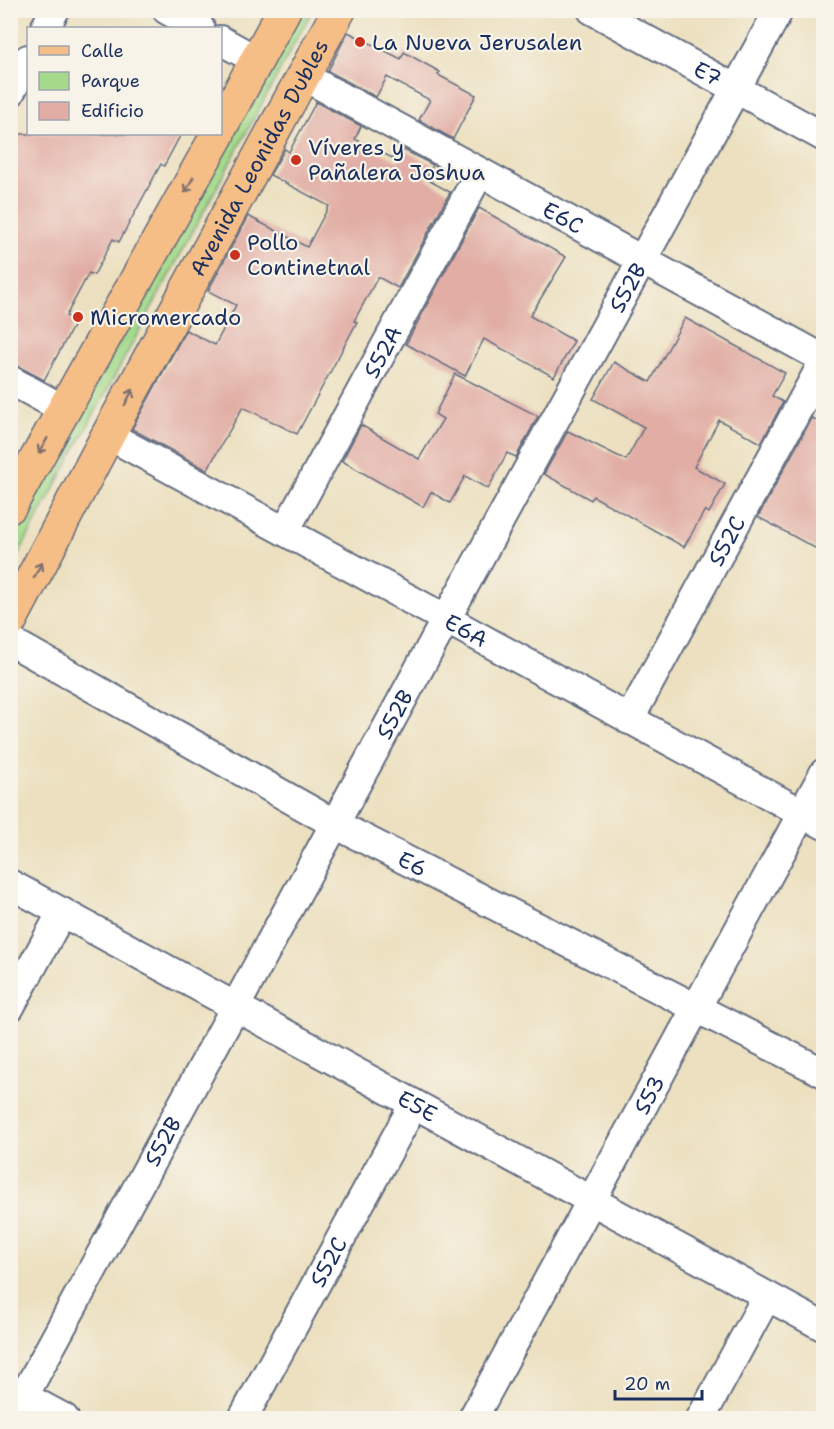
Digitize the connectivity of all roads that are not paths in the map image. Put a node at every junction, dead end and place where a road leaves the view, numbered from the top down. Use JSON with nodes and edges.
{"nodes":[{"id":1,"x":55,"y":10,"type":"edge"},
{"id":2,"x":167,"y":10,"type":"edge"},
{"id":3,"x":285,"y":10,"type":"edge"},
{"id":4,"x":339,"y":10,"type":"edge"},
{"id":5,"x":592,"y":10,"type":"edge"},
{"id":6,"x":779,"y":10,"type":"edge"},
{"id":7,"x":46,"y":27,"type":"edge"},
{"id":8,"x":198,"y":27,"type":"edge"},
{"id":9,"x":222,"y":41,"type":"edge"},
{"id":10,"x":27,"y":61,"type":"edge"},
{"id":11,"x":258,"y":61,"type":"junction"},
{"id":12,"x":303,"y":76,"type":"junction"},
{"id":13,"x":736,"y":89,"type":"junction"},
{"id":14,"x":10,"y":93,"type":"edge"},
{"id":15,"x":222,"y":124,"type":"edge"},
{"id":16,"x":217,"y":135,"type":"edge"},
{"id":17,"x":824,"y":137,"type":"edge"},
{"id":18,"x":480,"y":172,"type":"junction"},
{"id":19,"x":643,"y":261,"type":"junction"},
{"id":20,"x":824,"y":360,"type":"edge"},
{"id":21,"x":10,"y":380,"type":"edge"},
{"id":22,"x":63,"y":409,"type":"junction"},
{"id":23,"x":108,"y":435,"type":"junction"},
{"id":24,"x":10,"y":506,"type":"edge"},
{"id":25,"x":285,"y":531,"type":"junction"},
{"id":26,"x":446,"y":619,"type":"junction"},
{"id":27,"x":10,"y":621,"type":"edge"},
{"id":28,"x":10,"y":641,"type":"edge"},
{"id":29,"x":630,"y":720,"type":"junction"},
{"id":30,"x":824,"y":773,"type":"edge"},
{"id":31,"x":812,"y":819,"type":"edge"},
{"id":32,"x":334,"y":824,"type":"junction"},
{"id":33,"x":10,"y":884,"type":"edge"},
{"id":34,"x":62,"y":912,"type":"junction"},
{"id":35,"x":236,"y":1006,"type":"junction"},
{"id":36,"x":10,"y":1007,"type":"edge"},
{"id":37,"x":696,"y":1008,"type":"junction"},
{"id":38,"x":824,"y":1073,"type":"edge"},
{"id":39,"x":414,"y":1104,"type":"junction"},
{"id":40,"x":591,"y":1200,"type":"junction"},
{"id":41,"x":767,"y":1296,"type":"junction"},
{"id":42,"x":824,"y":1327,"type":"edge"},
{"id":43,"x":15,"y":1401,"type":"edge"},
{"id":44,"x":64,"y":1419,"type":"edge"},
{"id":45,"x":243,"y":1419,"type":"edge"},
{"id":46,"x":473,"y":1419,"type":"edge"},
{"id":47,"x":700,"y":1419,"type":"edge"}],
"edges":[{"from":1,"to":7,"type":"street"},
{"from":2,"to":8,"type":"street"},
{"from":3,"to":11,"type":"main road"},
{"from":4,"to":12,"type":"main road","name":"Avenida Leonidas Dubles"},
{"from":5,"to":13,"type":"street","name":"E7"},
{"from":6,"to":13,"type":"street","name":"S52B"},
{"from":9,"to":11,"type":"street"},
{"from":10,"to":14,"type":"street"},
{"from":11,"to":15,"type":"main road"},
{"from":12,"to":18,"type":"street","name":"E6C"},
{"from":23,"to":12,"type":"main road","name":"Avenida Leonidas Dubles","one_way":true},
{"from":13,"to":17,"type":"street","name":"E7"},
{"from":13,"to":19,"type":"street","name":"S52B"},
{"from":16,"to":22,"type":"main road","one_way":true},
{"from":18,"to":19,"type":"street","name":"E6C"},
{"from":18,"to":25,"type":"street","name":"S52A"},
{"from":19,"to":20,"type":"street","name":"E6C"},
{"from":19,"to":26,"type":"street","name":"S52B"},
{"from":20,"to":29,"type":"street","name":"S52C"},
{"from":21,"to":22,"type":"street"},
{"from":22,"to":24,"type":"main road","one_way":true},
{"from":23,"to":25,"type":"street","name":"E6A"},
{"from":27,"to":23,"type":"main road","name":"Avenida Leonidas Dubles","one_way":true},
{"from":25,"to":26,"type":"street","name":"E6A"},
{"from":26,"to":29,"type":"street","name":"E6A"},
{"from":26,"to":32,"type":"street","name":"S52B"},
{"from":28,"to":32,"type":"street","name":"E6"},
{"from":29,"to":31,"type":"street","name":"E6A"},
{"from":30,"to":31,"type":"street","name":"S53"},
{"from":31,"to":37,"type":"street","name":"S53"},
{"from":32,"to":35,"type":"street","name":"S52B"},
{"from":32,"to":37,"type":"street","name":"E6"},
{"from":33,"to":34,"type":"street","name":"E5E"},
{"from":34,"to":35,"type":"street","name":"E5E"},
{"from":34,"to":36,"type":"street"},
{"from":35,"to":39,"type":"street","name":"E5E"},
{"from":35,"to":43,"type":"street","name":"S52B"},
{"from":37,"to":38,"type":"street","name":"E6"},
{"from":37,"to":40,"type":"street","name":"S53"},
{"from":39,"to":40,"type":"street","name":"E5E"},
{"from":39,"to":45,"type":"street","name":"S52C"},
{"from":40,"to":41,"type":"street","name":"E5E"},
{"from":40,"to":46,"type":"street","name":"S53"},
{"from":41,"to":42,"type":"street","name":"E5E"},
{"from":41,"to":47,"type":"street"},
{"from":43,"to":44,"type":"street"}]}
